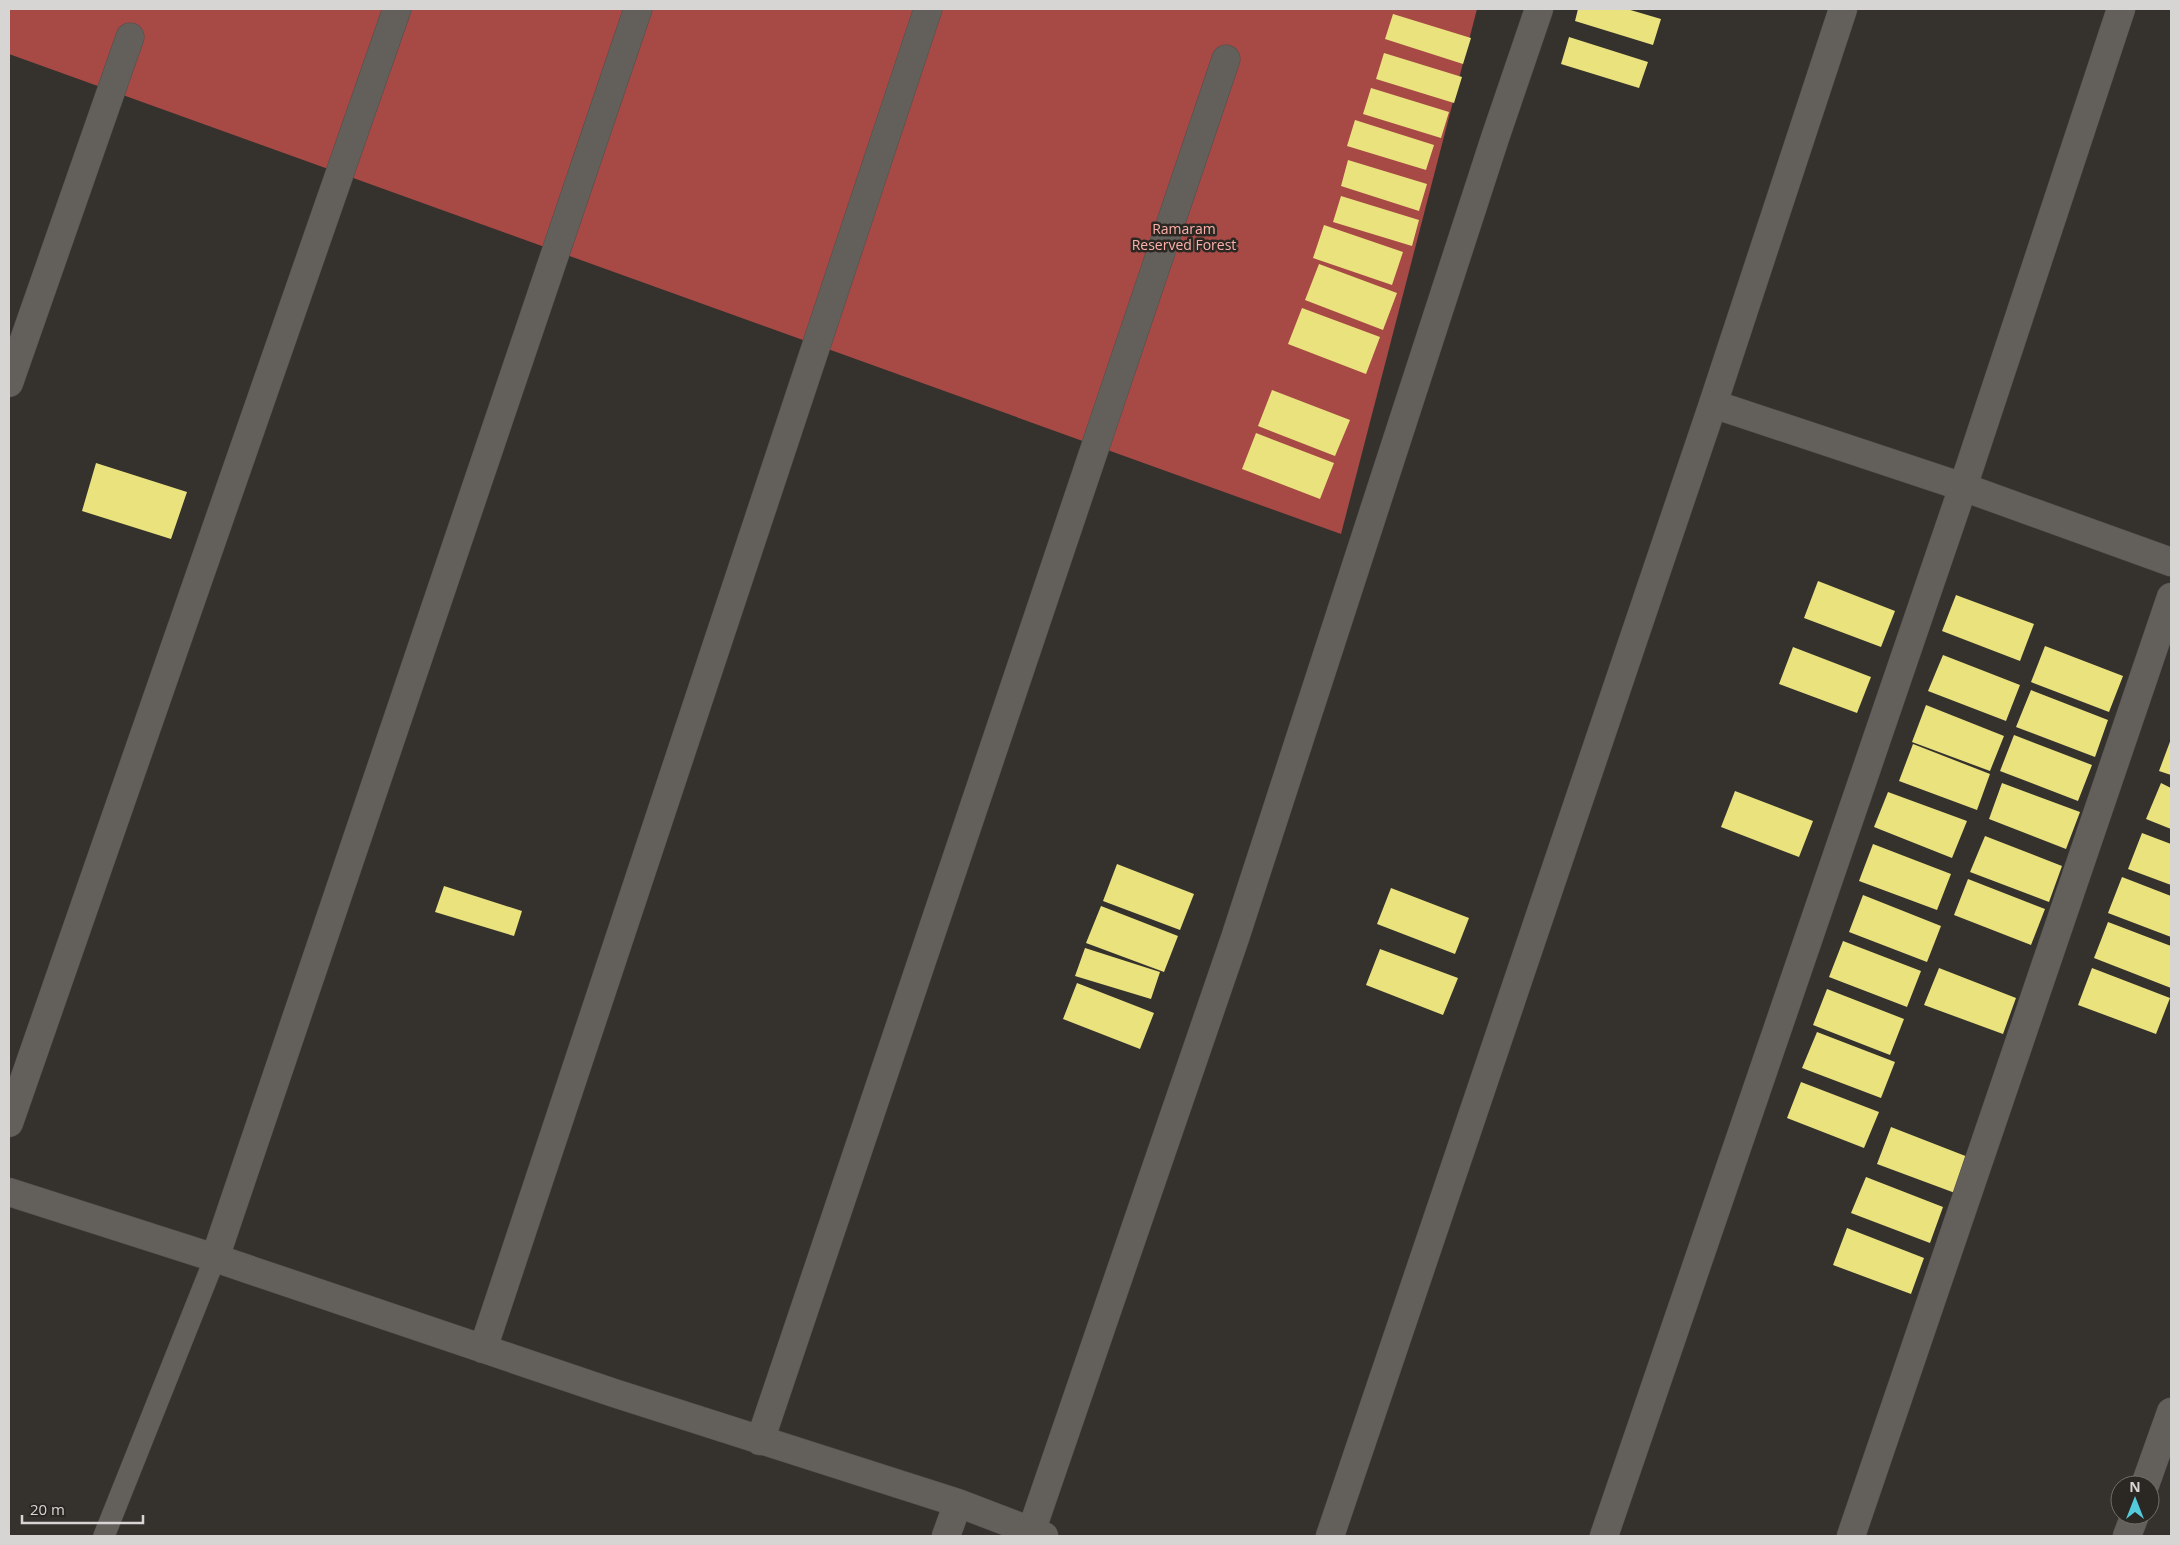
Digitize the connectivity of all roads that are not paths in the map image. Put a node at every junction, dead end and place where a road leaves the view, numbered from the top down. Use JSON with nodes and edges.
{"nodes":[{"id":1,"x":397,"y":9,"type":"edge"},
{"id":2,"x":638,"y":9,"type":"edge"},
{"id":3,"x":928,"y":9,"type":"edge"},
{"id":4,"x":1539,"y":9,"type":"edge"},
{"id":5,"x":1843,"y":9,"type":"edge"},
{"id":6,"x":2122,"y":9,"type":"edge"},
{"id":7,"x":130,"y":37,"type":"dead end"},
{"id":8,"x":1226,"y":59,"type":"dead end"},
{"id":9,"x":9,"y":383,"type":"edge"},
{"id":10,"x":1713,"y":404,"type":"junction"},
{"id":11,"x":1963,"y":487,"type":"junction"},
{"id":12,"x":2171,"y":562,"type":"edge"},
{"id":13,"x":2171,"y":597,"type":"edge"},
{"id":14,"x":9,"y":1123,"type":"edge"},
{"id":15,"x":9,"y":1192,"type":"edge"},
{"id":16,"x":216,"y":1258,"type":"junction"},
{"id":17,"x":482,"y":1349,"type":"junction"},
{"id":18,"x":2171,"y":1412,"type":"edge"},
{"id":19,"x":760,"y":1441,"type":"junction"},
{"id":20,"x":2149,"y":1475,"type":"edge"},
{"id":21,"x":958,"y":1503,"type":"junction"},
{"id":22,"x":1038,"y":1534,"type":"edge"},
{"id":23,"x":104,"y":1536,"type":"edge"},
{"id":24,"x":946,"y":1536,"type":"edge"},
{"id":25,"x":1330,"y":1536,"type":"edge"},
{"id":26,"x":1604,"y":1536,"type":"edge"},
{"id":27,"x":1851,"y":1536,"type":"edge"}],
"edges":[{"from":1,"to":14,"type":"street"},
{"from":2,"to":16,"type":"street"},
{"from":3,"to":17,"type":"street"},
{"from":4,"to":22,"type":"street"},
{"from":5,"to":10,"type":"street"},
{"from":6,"to":11,"type":"street"},
{"from":7,"to":9,"type":"street"},
{"from":8,"to":19,"type":"street"},
{"from":10,"to":11,"type":"street"},
{"from":10,"to":25,"type":"street"},
{"from":11,"to":12,"type":"street"},
{"from":11,"to":26,"type":"street"},
{"from":13,"to":27,"type":"street"},
{"from":15,"to":16,"type":"street"},
{"from":16,"to":17,"type":"street"},
{"from":16,"to":23,"type":"lane"},
{"from":17,"to":19,"type":"street"},
{"from":18,"to":20,"type":"street"},
{"from":19,"to":21,"type":"street"},
{"from":21,"to":22,"type":"street"},
{"from":21,"to":24,"type":"street"}]}
